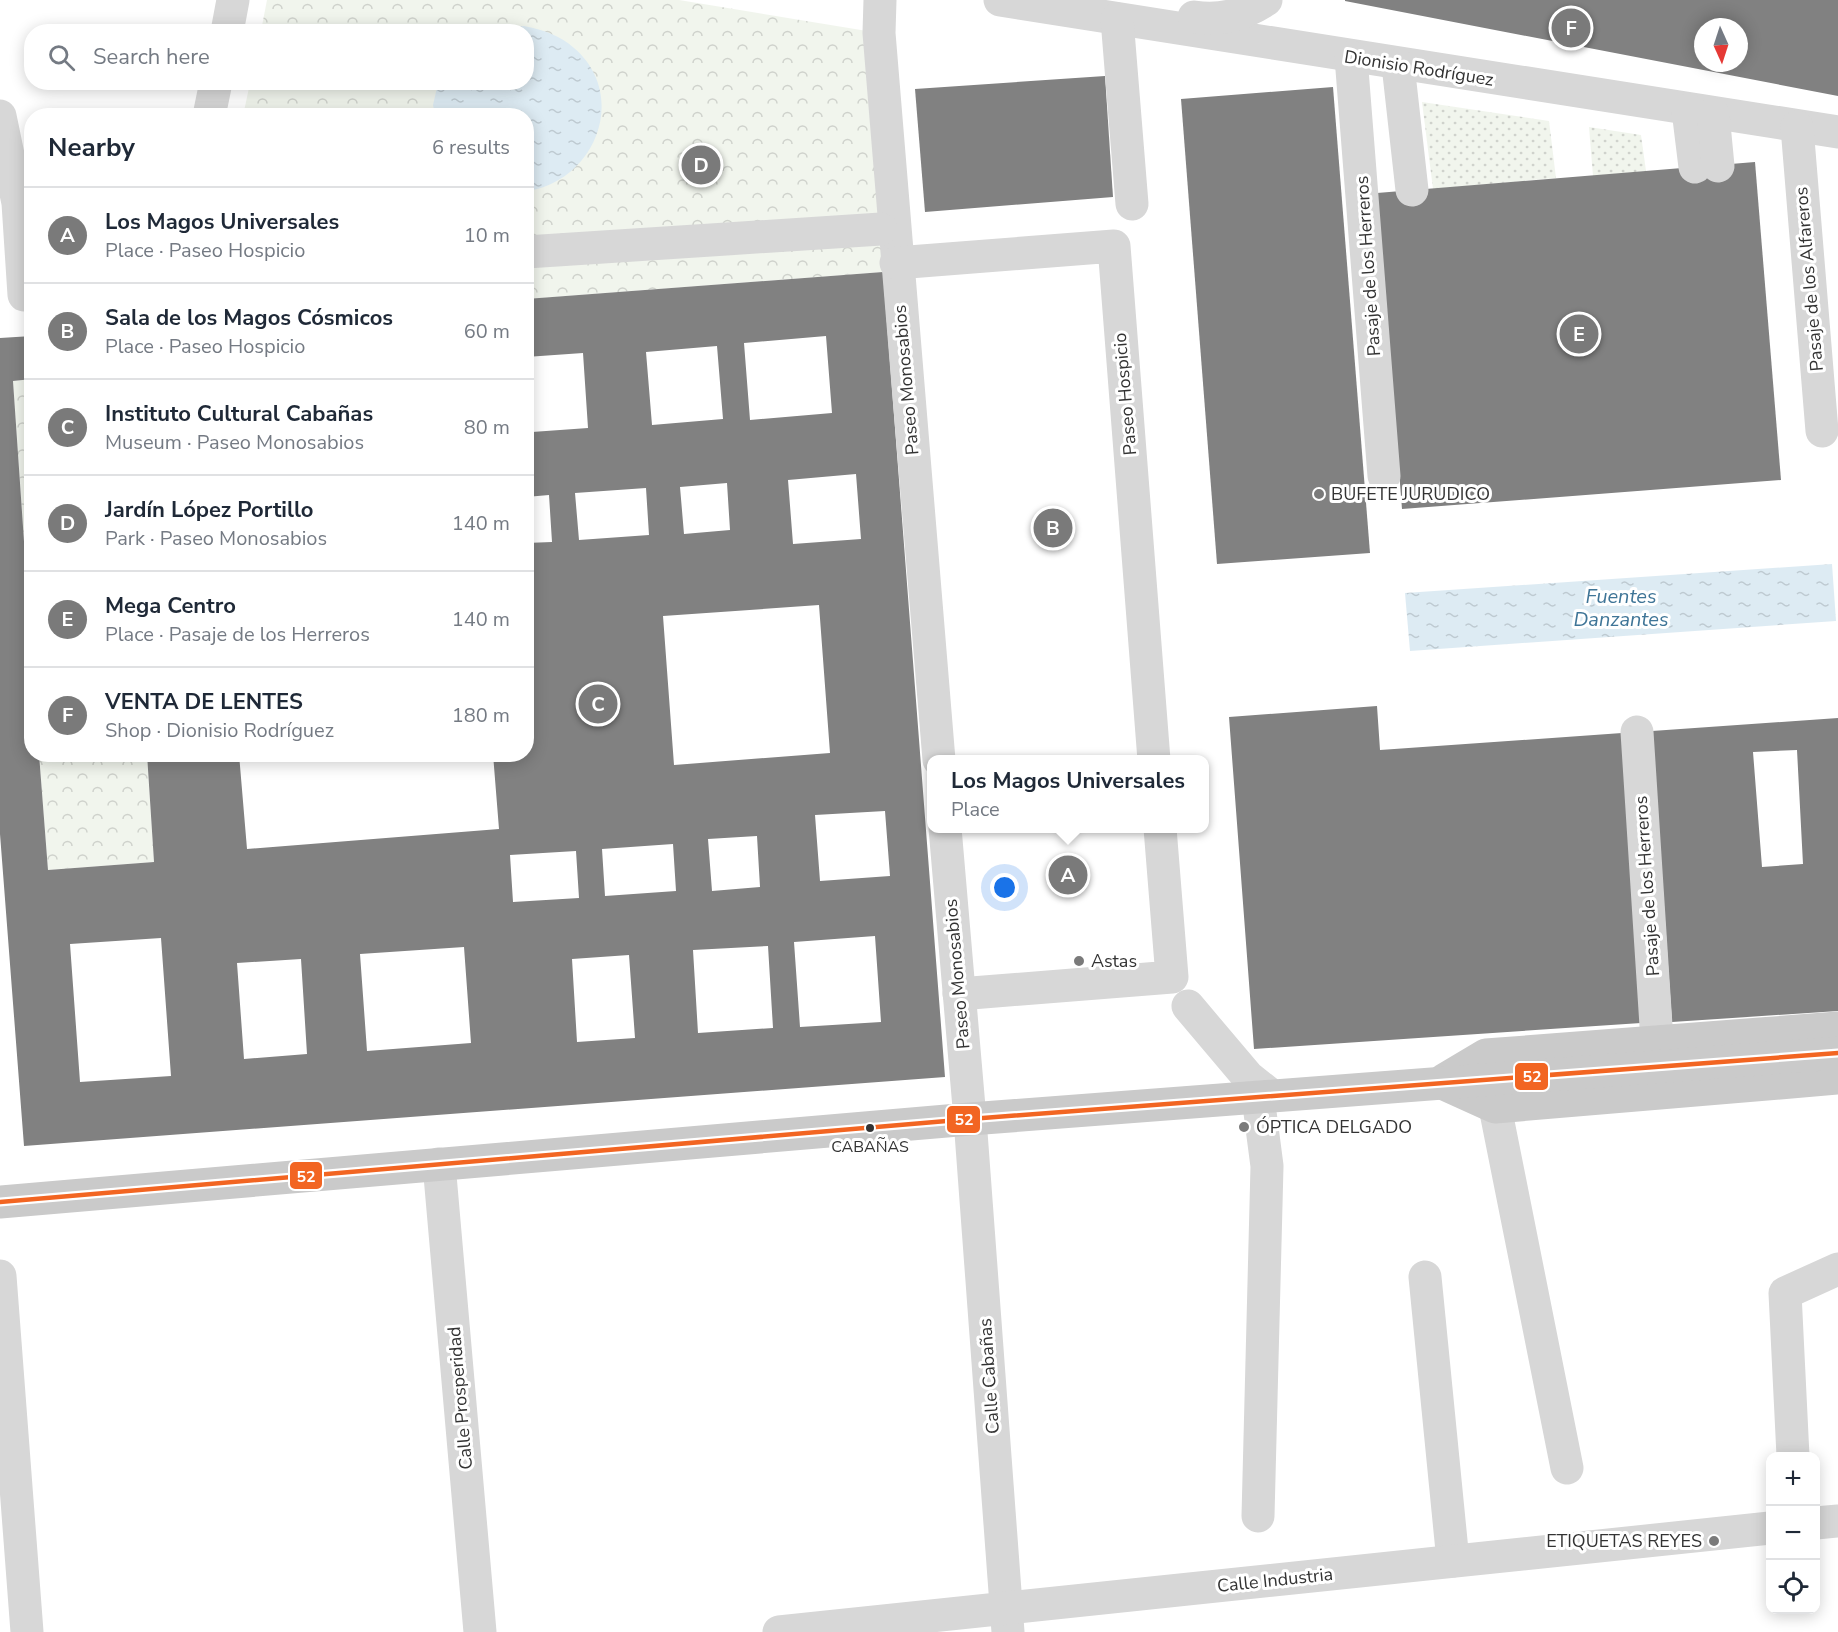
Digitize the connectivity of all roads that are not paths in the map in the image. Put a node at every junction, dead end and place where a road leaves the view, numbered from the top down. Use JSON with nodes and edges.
{"nodes":[{"id":1,"x":233,"y":0,"type":"edge"},
{"id":2,"x":880,"y":0,"type":"edge"},
{"id":3,"x":1000,"y":0,"type":"edge"},
{"id":4,"x":1266,"y":0,"type":"edge"},
{"id":5,"x":1066,"y":4,"type":"edge"},
{"id":6,"x":1111,"y":9,"type":"edge"},
{"id":7,"x":228,"y":24,"type":"edge"},
{"id":8,"x":1374,"y":61,"type":"junction"},
{"id":9,"x":214,"y":90,"type":"edge"},
{"id":10,"x":211,"y":108,"type":"edge"},
{"id":11,"x":1700,"y":112,"type":"junction"},
{"id":12,"x":0,"y":118,"type":"edge"},
{"id":13,"x":1797,"y":127,"type":"junction"},
{"id":14,"x":1838,"y":132,"type":"edge"},
{"id":15,"x":1706,"y":166,"type":"dead end"},
{"id":16,"x":1398,"y":191,"type":"dead end"},
{"id":17,"x":1132,"y":204,"type":"dead end"},
{"id":18,"x":887,"y":221,"type":"junction"},
{"id":19,"x":534,"y":251,"type":"edge"},
{"id":20,"x":896,"y":263,"type":"junction"},
{"id":21,"x":19,"y":295,"type":"edge"},
{"id":22,"x":1822,"y":431,"type":"dead end"},
{"id":23,"x":1384,"y":476,"type":"dead end"},
{"id":24,"x":1636,"y":732,"type":"dead end"},
{"id":25,"x":939,"y":755,"type":"edge"},
{"id":26,"x":1154,"y":755,"type":"edge"},
{"id":27,"x":945,"y":833,"type":"edge"},
{"id":28,"x":1160,"y":833,"type":"edge"},
{"id":29,"x":959,"y":994,"type":"junction"},
{"id":30,"x":1188,"y":1006,"type":"dead end"},
{"id":31,"x":1838,"y":1028,"type":"edge"},
{"id":32,"x":1657,"y":1041,"type":"junction"},
{"id":33,"x":1838,"y":1053,"type":"edge"},
{"id":34,"x":1838,"y":1078,"type":"edge"},
{"id":35,"x":1440,"y":1082,"type":"junction"},
{"id":36,"x":1265,"y":1096,"type":"junction"},
{"id":37,"x":1495,"y":1107,"type":"junction"},
{"id":38,"x":970,"y":1119,"type":"junction"},
{"id":39,"x":439,"y":1164,"type":"junction"},
{"id":40,"x":0,"y":1202,"type":"edge"},
{"id":41,"x":1838,"y":1269,"type":"edge"},
{"id":42,"x":0,"y":1276,"type":"edge"},
{"id":43,"x":1425,"y":1277,"type":"dead end"},
{"id":44,"x":1793,"y":1452,"type":"edge"},
{"id":45,"x":1567,"y":1468,"type":"dead end"},
{"id":46,"x":1258,"y":1516,"type":"dead end"},
{"id":47,"x":1838,"y":1521,"type":"edge"},
{"id":48,"x":1820,"y":1523,"type":"edge"},
{"id":49,"x":1766,"y":1528,"type":"edge"},
{"id":50,"x":1453,"y":1561,"type":"junction"},
{"id":51,"x":1008,"y":1620,"type":"edge"},
{"id":52,"x":27,"y":1632,"type":"edge"},
{"id":53,"x":480,"y":1632,"type":"edge"},
{"id":54,"x":779,"y":1632,"type":"edge"}],
"edges":[{"from":1,"to":7,"type":"street"},
{"from":2,"to":18,"type":"street","name":"Paseo Monosabios"},
{"from":3,"to":5,"type":"street","name":"Dionisio Rodríguez"},
{"from":4,"to":6,"type":"street"},
{"from":5,"to":6,"type":"street","name":"Dionisio Rodríguez"},
{"from":6,"to":8,"type":"street","name":"Dionisio Rodríguez"},
{"from":6,"to":17,"type":"street"},
{"from":8,"to":11,"type":"street","name":"Dionisio Rodríguez"},
{"from":8,"to":16,"type":"street"},
{"from":8,"to":23,"type":"street","name":"Pasaje de los Herreros"},
{"from":9,"to":10,"type":"street"},
{"from":11,"to":13,"type":"street","name":"Dionisio Rodríguez"},
{"from":11,"to":15,"type":"street"},
{"from":12,"to":21,"type":"street"},
{"from":13,"to":14,"type":"street","name":"Dionisio Rodríguez"},
{"from":13,"to":22,"type":"street","name":"Pasaje de los Alfareros"},
{"from":18,"to":19,"type":"street"},
{"from":18,"to":20,"type":"street","name":"Paseo Monosabios"},
{"from":20,"to":25,"type":"street","name":"Paseo Monosabios"},
{"from":20,"to":26,"type":"street","name":"Paseo Hospicio"},
{"from":24,"to":32,"type":"street","name":"Pasaje de los Herreros"},
{"from":27,"to":29,"type":"street","name":"Paseo Monosabios"},
{"from":28,"to":29,"type":"street"},
{"from":29,"to":38,"type":"street","name":"Paseo Monosabios"},
{"from":30,"to":36,"type":"street"},
{"from":31,"to":32,"type":"main road"},
{"from":32,"to":35,"type":"main road"},
{"from":33,"to":35,"type":"main road"},
{"from":34,"to":37,"type":"main road"},
{"from":35,"to":36,"type":"main road"},
{"from":35,"to":37,"type":"main road"},
{"from":36,"to":38,"type":"main road"},
{"from":36,"to":46,"type":"street"},
{"from":37,"to":45,"type":"street"},
{"from":38,"to":39,"type":"main road"},
{"from":38,"to":51,"type":"street","name":"Calle Cabañas"},
{"from":39,"to":40,"type":"main road"},
{"from":39,"to":53,"type":"street","name":"Calle Prosperidad"},
{"from":41,"to":44,"type":"street"},
{"from":42,"to":52,"type":"street"},
{"from":43,"to":50,"type":"street"},
{"from":47,"to":48,"type":"street"},
{"from":49,"to":50,"type":"street","name":"Calle Industria"},
{"from":50,"to":51,"type":"street","name":"Calle Industria"},
{"from":51,"to":54,"type":"street","name":"Calle Industria"}]}
